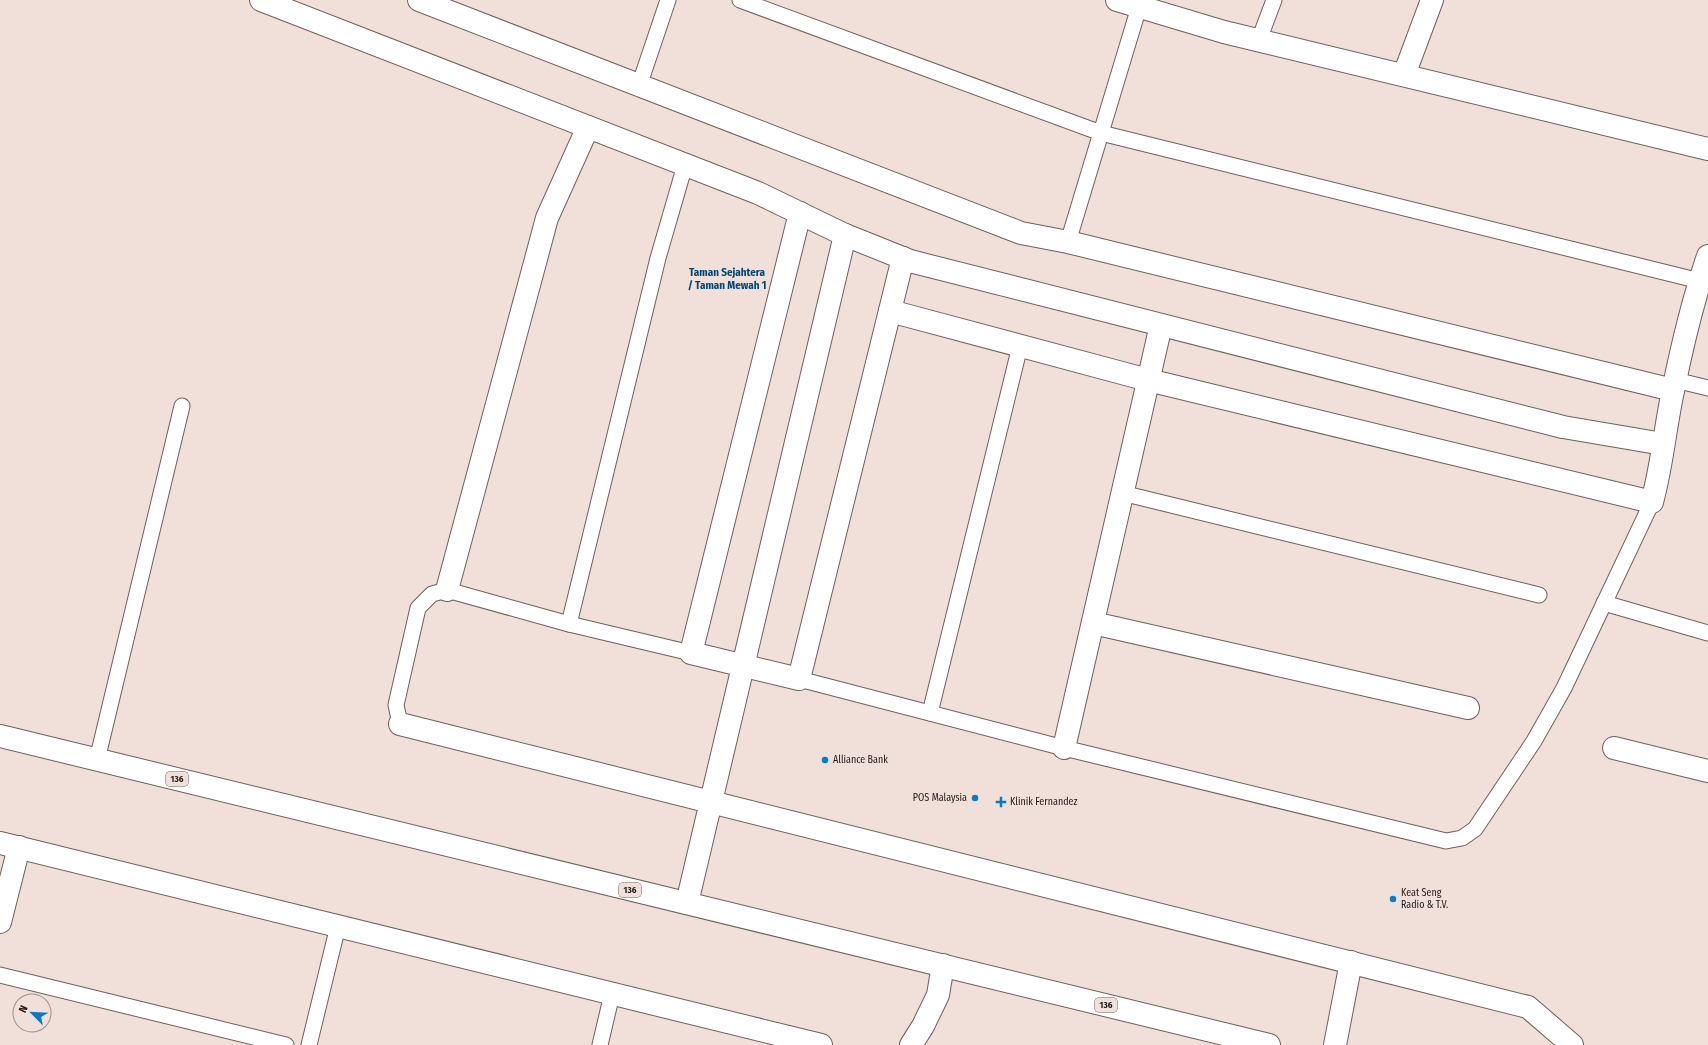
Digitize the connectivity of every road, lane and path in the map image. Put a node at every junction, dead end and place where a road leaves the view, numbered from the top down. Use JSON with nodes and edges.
{"nodes":[{"id":1,"x":261,"y":0,"type":"edge"},
{"id":2,"x":418,"y":0,"type":"edge"},
{"id":3,"x":668,"y":0,"type":"edge"},
{"id":4,"x":740,"y":0,"type":"edge"},
{"id":5,"x":1274,"y":0,"type":"edge"},
{"id":6,"x":1432,"y":0,"type":"edge"},
{"id":7,"x":1128,"y":2,"type":"edge"},
{"id":8,"x":1259,"y":40,"type":"junction"},
{"id":9,"x":1404,"y":75,"type":"junction"},
{"id":10,"x":638,"y":86,"type":"junction"},
{"id":11,"x":588,"y":127,"type":"junction"},
{"id":12,"x":1101,"y":133,"type":"junction"},
{"id":13,"x":1708,"y":149,"type":"edge"},
{"id":14,"x":685,"y":165,"type":"junction"},
{"id":15,"x":800,"y":213,"type":"junction"},
{"id":16,"x":845,"y":235,"type":"junction"},
{"id":17,"x":1068,"y":242,"type":"junction"},
{"id":18,"x":1708,"y":256,"type":"edge"},
{"id":19,"x":903,"y":258,"type":"junction"},
{"id":20,"x":1700,"y":281,"type":"junction"},
{"id":21,"x":890,"y":311,"type":"junction"},
{"id":22,"x":1161,"y":325,"type":"junction"},
{"id":23,"x":1020,"y":346,"type":"junction"},
{"id":24,"x":1148,"y":380,"type":"junction"},
{"id":25,"x":1674,"y":385,"type":"junction"},
{"id":26,"x":1708,"y":388,"type":"edge"},
{"id":27,"x":182,"y":406,"type":"dead end"},
{"id":28,"x":1663,"y":444,"type":"junction"},
{"id":29,"x":1122,"y":493,"type":"junction"},
{"id":30,"x":1652,"y":502,"type":"junction"},
{"id":31,"x":447,"y":590,"type":"junction"},
{"id":32,"x":1539,"y":595,"type":"dead end"},
{"id":33,"x":1604,"y":604,"type":"junction"},
{"id":34,"x":1092,"y":623,"type":"junction"},
{"id":35,"x":569,"y":624,"type":"junction"},
{"id":36,"x":1708,"y":633,"type":"edge"},
{"id":37,"x":691,"y":652,"type":"junction"},
{"id":38,"x":743,"y":665,"type":"junction"},
{"id":39,"x":800,"y":679,"type":"junction"},
{"id":40,"x":1468,"y":708,"type":"dead end"},
{"id":41,"x":930,"y":713,"type":"junction"},
{"id":42,"x":400,"y":724,"type":"joint"},
{"id":43,"x":0,"y":736,"type":"edge"},
{"id":44,"x":1064,"y":748,"type":"junction"},
{"id":45,"x":1614,"y":748,"type":"dead end"},
{"id":46,"x":97,"y":760,"type":"junction"},
{"id":47,"x":1708,"y":771,"type":"edge"},
{"id":48,"x":711,"y":802,"type":"junction"},
{"id":49,"x":10,"y":845,"type":"edge"},
{"id":50,"x":687,"y":903,"type":"junction"},
{"id":51,"x":0,"y":922,"type":"edge"},
{"id":52,"x":338,"y":926,"type":"junction"},
{"id":53,"x":1351,"y":962,"type":"junction"},
{"id":54,"x":943,"y":965,"type":"junction"},
{"id":55,"x":0,"y":976,"type":"edge"},
{"id":56,"x":612,"y":994,"type":"junction"},
{"id":57,"x":286,"y":1045,"type":"edge"},
{"id":58,"x":309,"y":1045,"type":"edge"},
{"id":59,"x":600,"y":1045,"type":"edge"},
{"id":60,"x":821,"y":1045,"type":"edge"},
{"id":61,"x":911,"y":1045,"type":"edge"},
{"id":62,"x":1269,"y":1045,"type":"edge"},
{"id":63,"x":1335,"y":1045,"type":"edge"},
{"id":64,"x":1572,"y":1045,"type":"edge"}],
"edges":[{"from":1,"to":11,"type":"street"},
{"from":2,"to":10,"type":"street"},
{"from":3,"to":10,"type":"lane"},
{"from":4,"to":12,"type":"lane"},
{"from":5,"to":8,"type":"lane"},
{"from":6,"to":9,"type":"street"},
{"from":7,"to":8,"type":"street"},
{"from":7,"to":12,"type":"lane"},
{"from":8,"to":9,"type":"street"},
{"from":9,"to":13,"type":"street"},
{"from":10,"to":17,"type":"street"},
{"from":11,"to":14,"type":"street"},
{"from":11,"to":31,"type":"street"},
{"from":12,"to":17,"type":"lane"},
{"from":12,"to":20,"type":"lane"},
{"from":14,"to":15,"type":"street"},
{"from":14,"to":35,"type":"lane"},
{"from":15,"to":16,"type":"street"},
{"from":15,"to":37,"type":"street"},
{"from":16,"to":19,"type":"street"},
{"from":16,"to":38,"type":"street"},
{"from":17,"to":25,"type":"street"},
{"from":18,"to":20,"type":"street"},
{"from":19,"to":21,"type":"street"},
{"from":19,"to":22,"type":"street"},
{"from":20,"to":25,"type":"street"},
{"from":21,"to":23,"type":"street"},
{"from":21,"to":39,"type":"street"},
{"from":22,"to":24,"type":"street"},
{"from":22,"to":28,"type":"street"},
{"from":23,"to":24,"type":"street"},
{"from":23,"to":41,"type":"lane"},
{"from":24,"to":29,"type":"street"},
{"from":24,"to":30,"type":"street"},
{"from":25,"to":26,"type":"lane"},
{"from":25,"to":28,"type":"street"},
{"from":27,"to":46,"type":"lane"},
{"from":28,"to":30,"type":"street"},
{"from":29,"to":32,"type":"lane"},
{"from":29,"to":34,"type":"street"},
{"from":30,"to":33,"type":"lane"},
{"from":31,"to":35,"type":"lane"},
{"from":31,"to":42,"type":"lane"},
{"from":33,"to":36,"type":"lane"},
{"from":33,"to":44,"type":"lane"},
{"from":34,"to":40,"type":"street"},
{"from":34,"to":44,"type":"street"},
{"from":35,"to":37,"type":"lane"},
{"from":37,"to":38,"type":"street"},
{"from":38,"to":39,"type":"street"},
{"from":38,"to":48,"type":"street"},
{"from":39,"to":41,"type":"lane"},
{"from":41,"to":44,"type":"lane"},
{"from":42,"to":48,"type":"street"},
{"from":43,"to":46,"type":"street","number":"136"},
{"from":45,"to":47,"type":"street"},
{"from":46,"to":50,"type":"street","number":"136"},
{"from":48,"to":50,"type":"street"},
{"from":48,"to":53,"type":"street"},
{"from":49,"to":51,"type":"street"},
{"from":49,"to":52,"type":"street"},
{"from":50,"to":54,"type":"street","number":"136"},
{"from":52,"to":56,"type":"street"},
{"from":52,"to":58,"type":"lane"},
{"from":53,"to":63,"type":"street"},
{"from":53,"to":64,"type":"street"},
{"from":54,"to":61,"type":"street"},
{"from":54,"to":62,"type":"street","number":"136"},
{"from":55,"to":57,"type":"lane"},
{"from":56,"to":59,"type":"lane"},
{"from":56,"to":60,"type":"street"}]}
